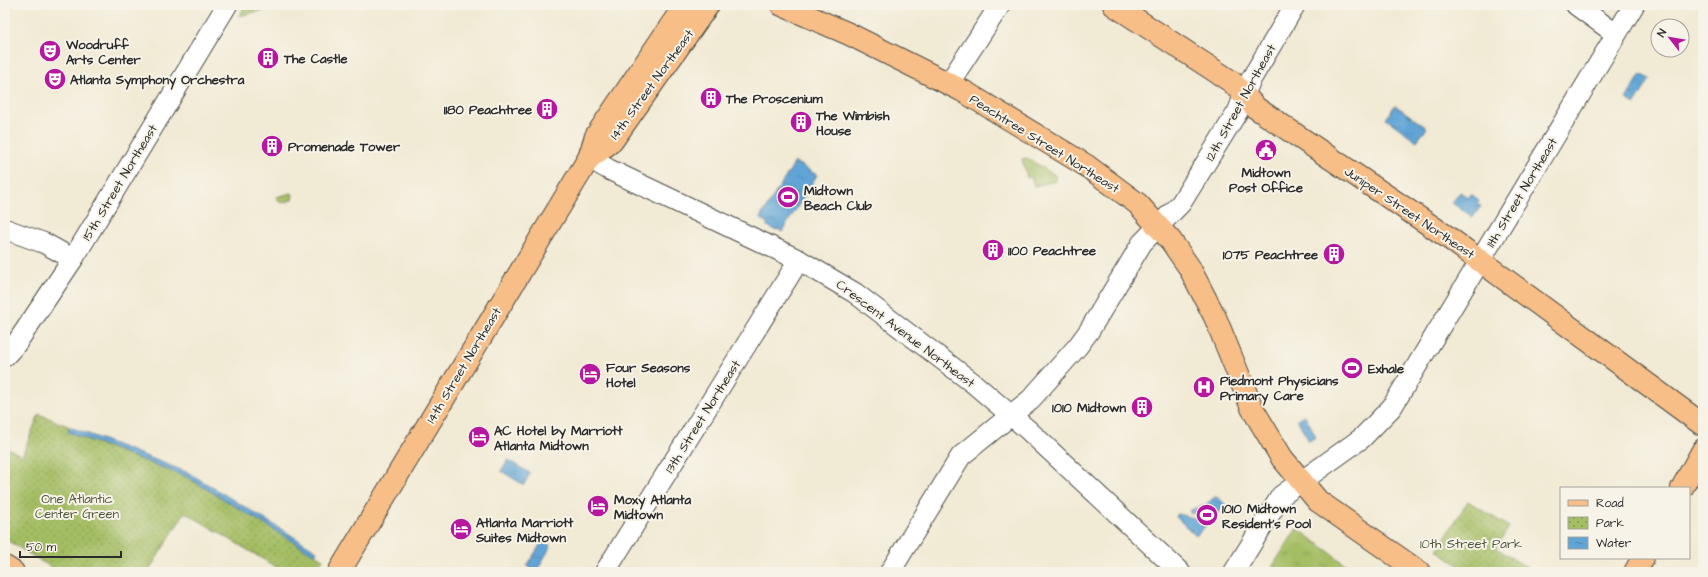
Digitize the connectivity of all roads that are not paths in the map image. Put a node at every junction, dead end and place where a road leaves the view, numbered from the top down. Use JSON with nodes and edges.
{"nodes":[{"id":1,"x":227,"y":5,"type":"edge"},
{"id":2,"x":685,"y":5,"type":"edge"},
{"id":3,"x":708,"y":5,"type":"edge"},
{"id":4,"x":782,"y":5,"type":"edge"},
{"id":5,"x":1000,"y":5,"type":"edge"},
{"id":6,"x":1114,"y":5,"type":"edge"},
{"id":7,"x":1295,"y":5,"type":"edge"},
{"id":8,"x":1576,"y":5,"type":"edge"},
{"id":9,"x":1634,"y":5,"type":"edge"},
{"id":10,"x":1616,"y":34,"type":"junction"},
{"id":11,"x":949,"y":83,"type":"junction"},
{"id":12,"x":1244,"y":95,"type":"junction"},
{"id":13,"x":589,"y":158,"type":"junction"},
{"id":14,"x":1158,"y":226,"type":"junction"},
{"id":15,"x":5,"y":229,"type":"edge"},
{"id":16,"x":73,"y":259,"type":"junction"},
{"id":17,"x":799,"y":260,"type":"junction"},
{"id":18,"x":1480,"y":260,"type":"junction"},
{"id":19,"x":5,"y":356,"type":"edge"},
{"id":20,"x":1011,"y":416,"type":"junction"},
{"id":21,"x":1703,"y":425,"type":"edge"},
{"id":22,"x":1703,"y":450,"type":"edge"},
{"id":23,"x":1300,"y":481,"type":"junction"},
{"id":24,"x":1683,"y":487,"type":"edge"},
{"id":25,"x":1642,"y":559,"type":"edge"},
{"id":26,"x":5,"y":567,"type":"edge"},
{"id":27,"x":13,"y":572,"type":"edge"},
{"id":28,"x":339,"y":572,"type":"edge"},
{"id":29,"x":605,"y":572,"type":"edge"},
{"id":30,"x":890,"y":572,"type":"edge"},
{"id":31,"x":1180,"y":572,"type":"edge"},
{"id":32,"x":1234,"y":572,"type":"edge"},
{"id":33,"x":1419,"y":572,"type":"edge"},
{"id":34,"x":1635,"y":572,"type":"edge"}],
"edges":[{"from":1,"to":16,"type":"street","name":"15th Street Northeast"},
{"from":2,"to":13,"type":"main road","name":"14th Street Northeast"},
{"from":3,"to":13,"type":"main road","name":"14th Street Northeast"},
{"from":4,"to":11,"type":"main road","name":"Peachtree Street Northeast"},
{"from":5,"to":11,"type":"street"},
{"from":6,"to":12,"type":"main road","name":"Juniper Street Northeast"},
{"from":7,"to":12,"type":"street","name":"12th Street Northeast"},
{"from":8,"to":10,"type":"street"},
{"from":9,"to":10,"type":"street","name":"11th Street Northeast"},
{"from":10,"to":18,"type":"street","name":"11th Street Northeast"},
{"from":11,"to":14,"type":"main road","name":"Peachtree Street Northeast"},
{"from":12,"to":14,"type":"street","name":"12th Street Northeast"},
{"from":12,"to":18,"type":"main road","name":"Juniper Street Northeast"},
{"from":13,"to":17,"type":"street","name":"Crescent Avenue Northeast"},
{"from":13,"to":28,"type":"main road","name":"14th Street Northeast"},
{"from":14,"to":20,"type":"street","name":"12th Street Northeast"},
{"from":14,"to":23,"type":"main road","name":"Peachtree Street Northeast"},
{"from":15,"to":16,"type":"street"},
{"from":16,"to":19,"type":"street","name":"15th Street Northeast"},
{"from":17,"to":20,"type":"street","name":"Crescent Avenue Northeast"},
{"from":17,"to":29,"type":"street","name":"13th Street Northeast"},
{"from":18,"to":21,"type":"main road","name":"Juniper Street Northeast"},
{"from":18,"to":23,"type":"street","name":"11th Street Northeast"},
{"from":20,"to":30,"type":"street","name":"12th Street Northeast"},
{"from":20,"to":31,"type":"street","name":"Crescent Avenue Northeast"},
{"from":22,"to":24,"type":"main road"},
{"from":23,"to":32,"type":"street","name":"11th Street Northeast"},
{"from":23,"to":33,"type":"main road","name":"Peachtree Street Northeast"},
{"from":25,"to":34,"type":"main road"},
{"from":26,"to":27,"type":"main road"}]}
